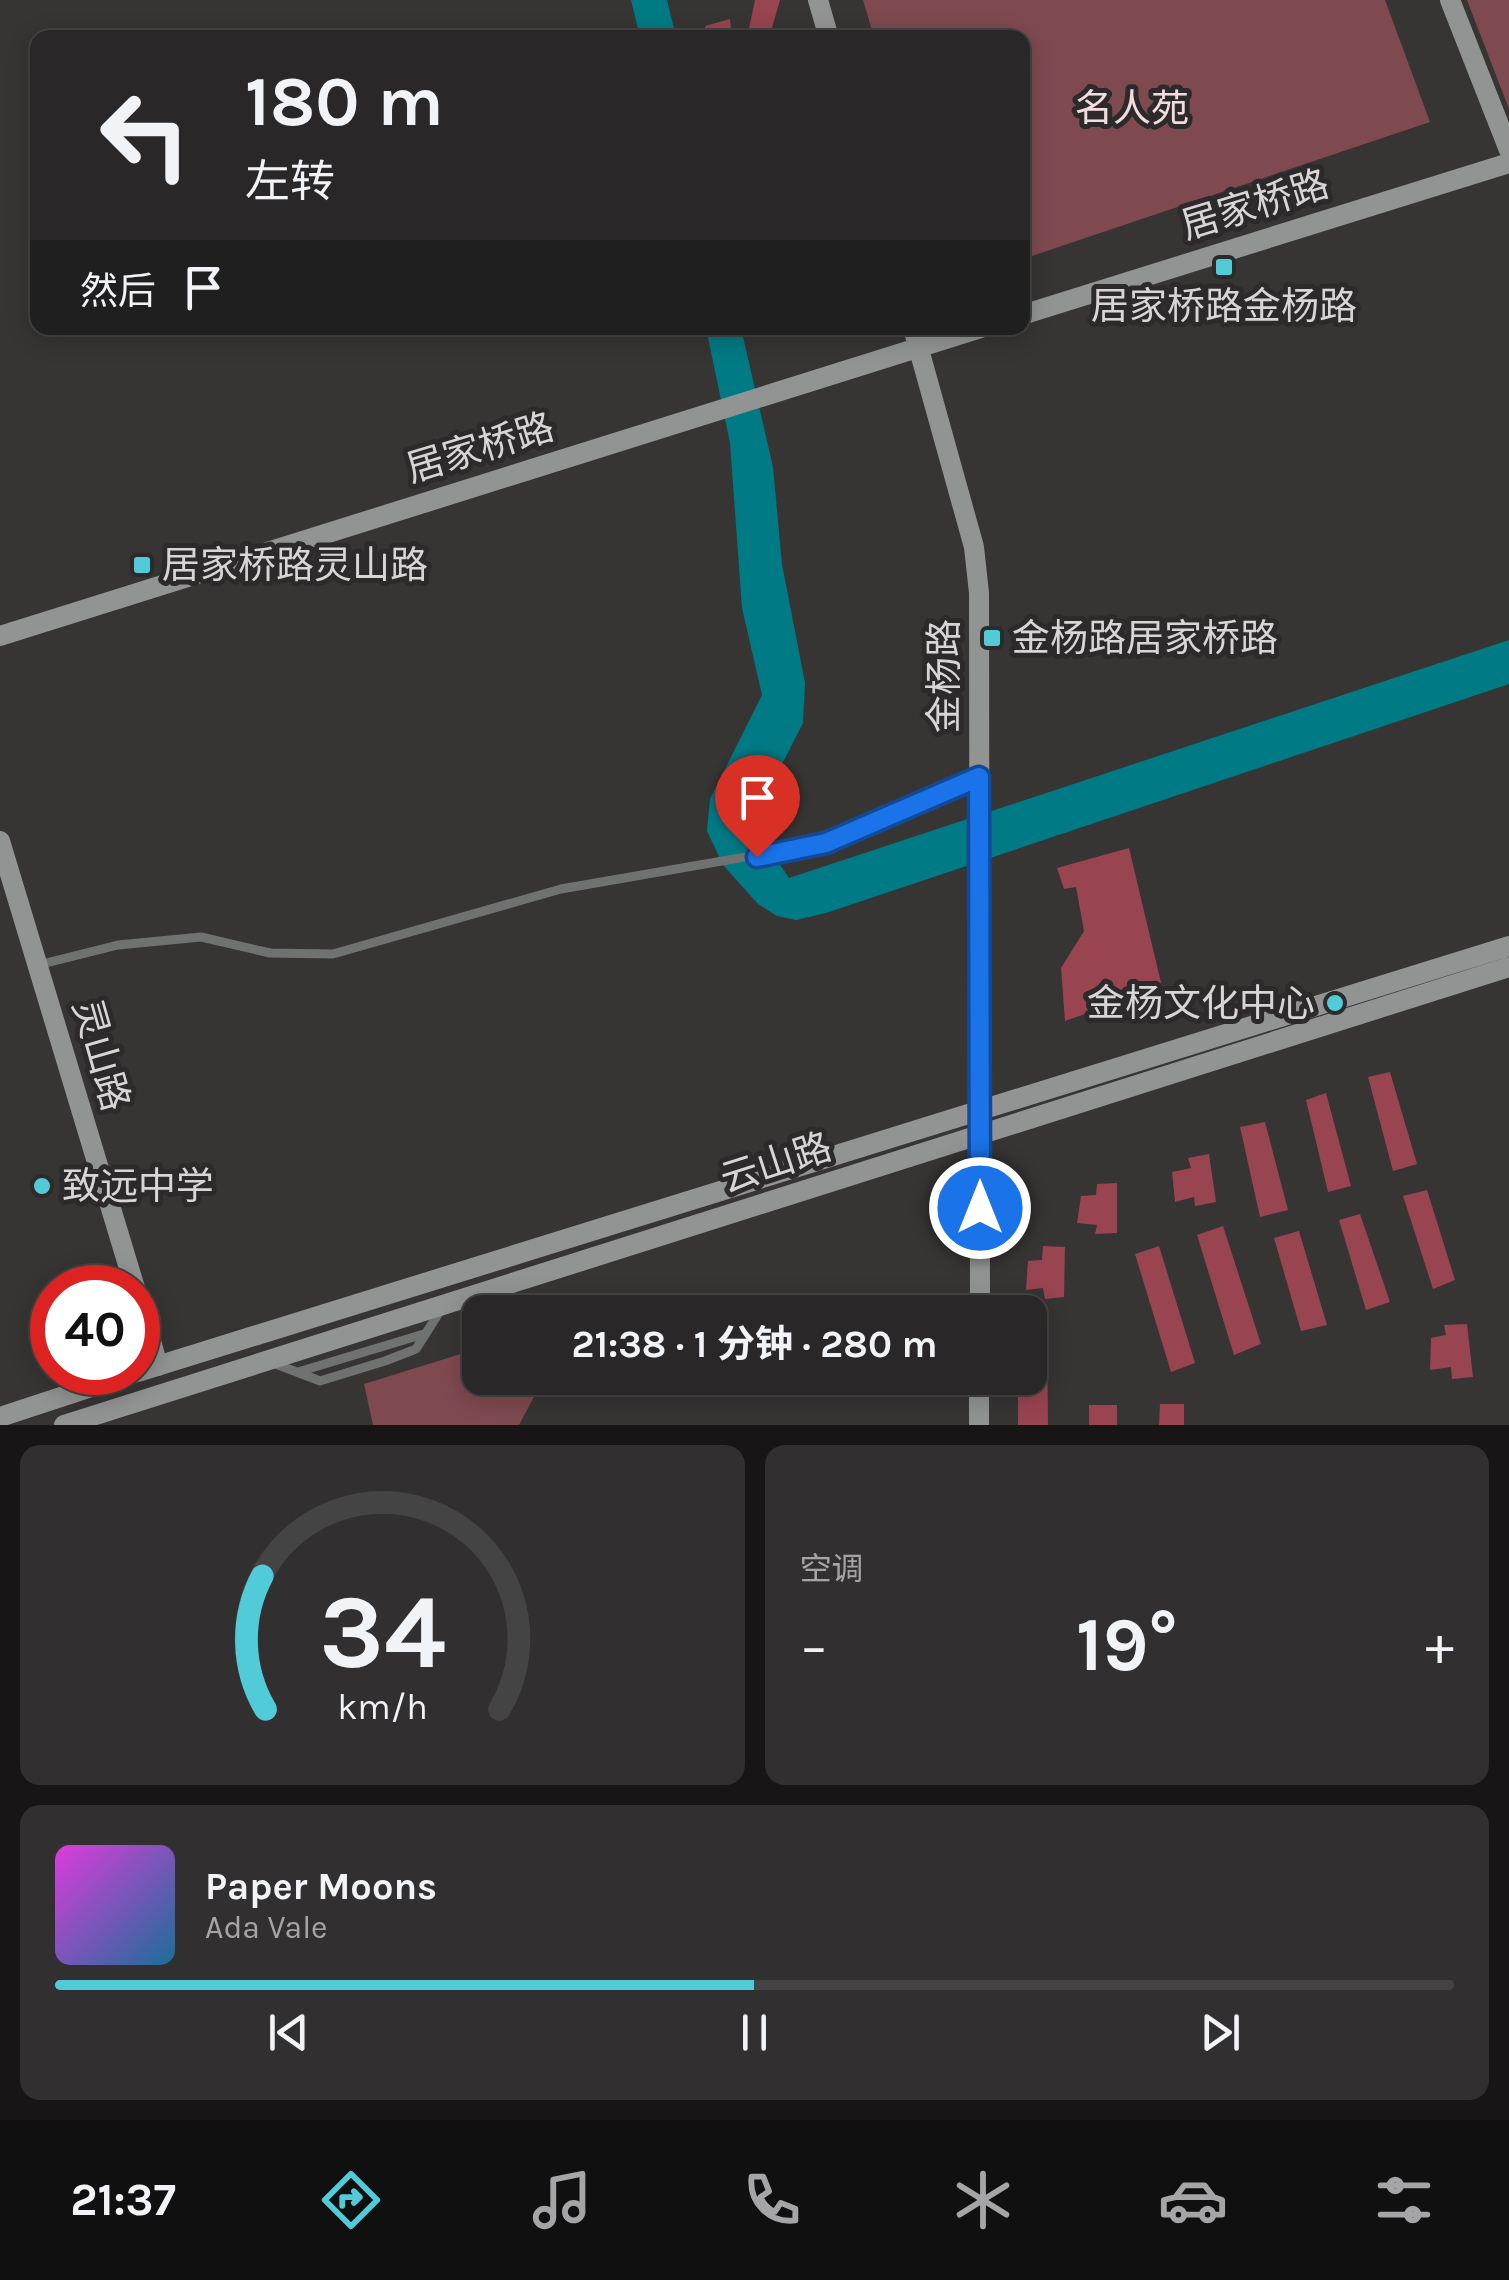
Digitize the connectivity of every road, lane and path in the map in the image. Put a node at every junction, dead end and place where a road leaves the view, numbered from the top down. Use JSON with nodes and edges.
{"nodes":[{"id":1,"x":818,"y":0,"type":"edge"},
{"id":2,"x":1450,"y":0,"type":"edge"},
{"id":3,"x":827,"y":30,"type":"edge"},
{"id":4,"x":1509,"y":150,"type":"edge"},
{"id":5,"x":1509,"y":163,"type":"edge"},
{"id":6,"x":1030,"y":312,"type":"edge"},
{"id":7,"x":916,"y":337,"type":"edge"},
{"id":8,"x":0,"y":636,"type":"edge"},
{"id":9,"x":979,"y":787,"type":"junction"},
{"id":10,"x":0,"y":842,"type":"edge"},
{"id":11,"x":1509,"y":946,"type":"edge"},
{"id":12,"x":38,"y":965,"type":"junction"},
{"id":13,"x":1509,"y":968,"type":"edge"},
{"id":14,"x":980,"y":1123,"type":"junction"},
{"id":15,"x":128,"y":1265,"type":"edge"},
{"id":16,"x":980,"y":1295,"type":"edge"},
{"id":17,"x":444,"y":1304,"type":"junction"},
{"id":18,"x":266,"y":1360,"type":"junction"},
{"id":19,"x":160,"y":1365,"type":"edge"},
{"id":20,"x":65,"y":1395,"type":"edge"},
{"id":21,"x":979,"y":1395,"type":"edge"},
{"id":22,"x":0,"y":1416,"type":"edge"},
{"id":23,"x":64,"y":1425,"type":"edge"},
{"id":24,"x":979,"y":1425,"type":"edge"}],
"edges":[{"from":1,"to":3,"type":"main road"},
{"from":2,"to":4,"type":"main road"},
{"from":5,"to":6,"type":"main road","name":"居家桥路"},
{"from":7,"to":8,"type":"main road","name":"居家桥路"},
{"from":7,"to":9,"type":"main road","name":"金杨路"},
{"from":9,"to":12,"type":"lane"},
{"from":9,"to":14,"type":"main road","name":"金杨路"},
{"from":10,"to":12,"type":"main road","name":"灵山路"},
{"from":11,"to":14,"type":"main road","name":"云山路"},
{"from":12,"to":15,"type":"main road","name":"灵山路"},
{"from":13,"to":14,"type":"main road","name":"云山路"},
{"from":14,"to":16,"type":"main road","name":"金杨路"},
{"from":14,"to":17,"type":"main road","name":"云山路"},
{"from":14,"to":19,"type":"main road","name":"云山路"},
{"from":17,"to":18,"type":"main road","name":"云山路"},
{"from":17,"to":18,"type":"lane"},
{"from":18,"to":23,"type":"main road","name":"云山路"},
{"from":20,"to":22,"type":"main road","name":"云山路"},
{"from":21,"to":24,"type":"main road"}]}
